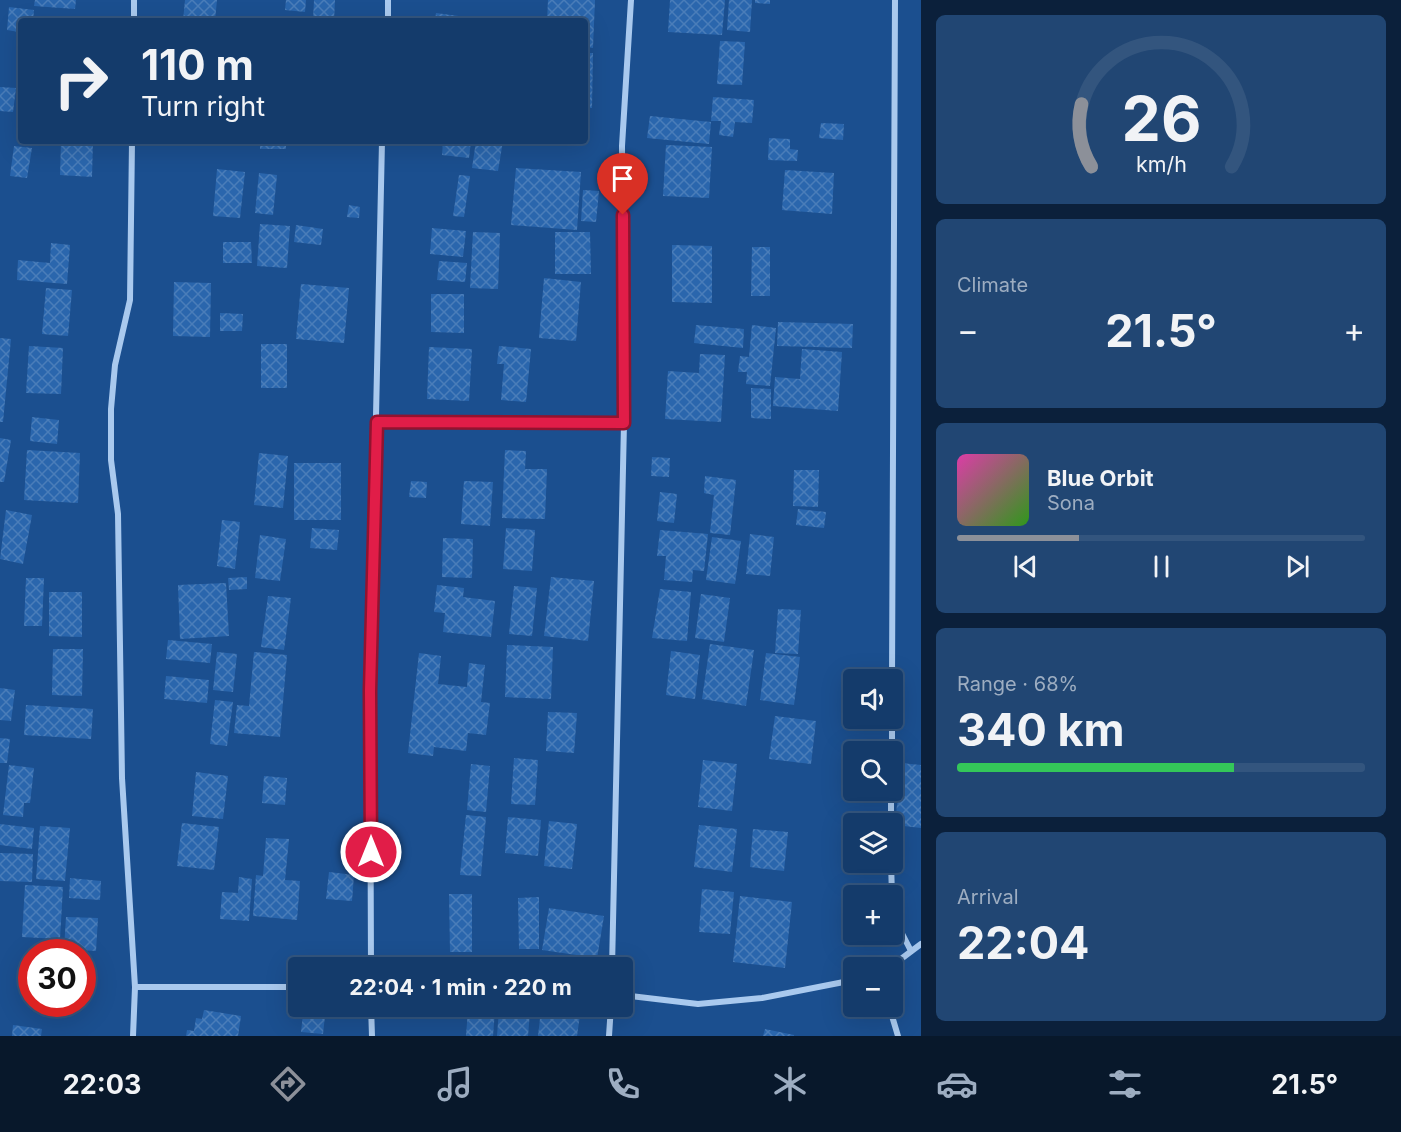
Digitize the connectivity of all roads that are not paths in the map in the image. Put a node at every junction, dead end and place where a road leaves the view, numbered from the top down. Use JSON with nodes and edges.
{"nodes":[{"id":1,"x":134,"y":0,"type":"edge"},
{"id":2,"x":388,"y":0,"type":"edge"},
{"id":3,"x":631,"y":0,"type":"edge"},
{"id":4,"x":895,"y":0,"type":"edge"},
{"id":5,"x":134,"y":18,"type":"edge"},
{"id":6,"x":388,"y":18,"type":"edge"},
{"id":7,"x":132,"y":144,"type":"edge"},
{"id":8,"x":382,"y":144,"type":"edge"},
{"id":9,"x":377,"y":422,"type":"junction"},
{"id":10,"x":624,"y":423,"type":"junction"},
{"id":11,"x":892,"y":669,"type":"edge"},
{"id":12,"x":903,"y":935,"type":"edge"},
{"id":13,"x":921,"y":944,"type":"edge"},
{"id":14,"x":911,"y":951,"type":"junction"},
{"id":15,"x":371,"y":957,"type":"edge"},
{"id":16,"x":612,"y":957,"type":"edge"},
{"id":17,"x":903,"y":957,"type":"edge"},
{"id":18,"x":843,"y":982,"type":"edge"},
{"id":19,"x":135,"y":987,"type":"junction"},
{"id":20,"x":288,"y":987,"type":"edge"},
{"id":21,"x":633,"y":996,"type":"edge"},
{"id":22,"x":371,"y":1017,"type":"edge"},
{"id":23,"x":610,"y":1017,"type":"edge"},
{"id":24,"x":892,"y":1017,"type":"edge"},
{"id":25,"x":133,"y":1036,"type":"edge"},
{"id":26,"x":372,"y":1036,"type":"edge"},
{"id":27,"x":609,"y":1036,"type":"edge"},
{"id":28,"x":898,"y":1036,"type":"edge"}],
"edges":[{"from":1,"to":5,"type":"street"},
{"from":2,"to":6,"type":"street"},
{"from":3,"to":10,"type":"street"},
{"from":4,"to":11,"type":"street"},
{"from":7,"to":19,"type":"street"},
{"from":8,"to":9,"type":"street"},
{"from":9,"to":10,"type":"street"},
{"from":9,"to":15,"type":"street"},
{"from":10,"to":16,"type":"street"},
{"from":12,"to":14,"type":"street"},
{"from":13,"to":14,"type":"street"},
{"from":14,"to":17,"type":"street"},
{"from":18,"to":21,"type":"street"},
{"from":19,"to":20,"type":"street"},
{"from":19,"to":25,"type":"street"},
{"from":22,"to":26,"type":"street"},
{"from":23,"to":27,"type":"street"},
{"from":24,"to":28,"type":"street"}]}
